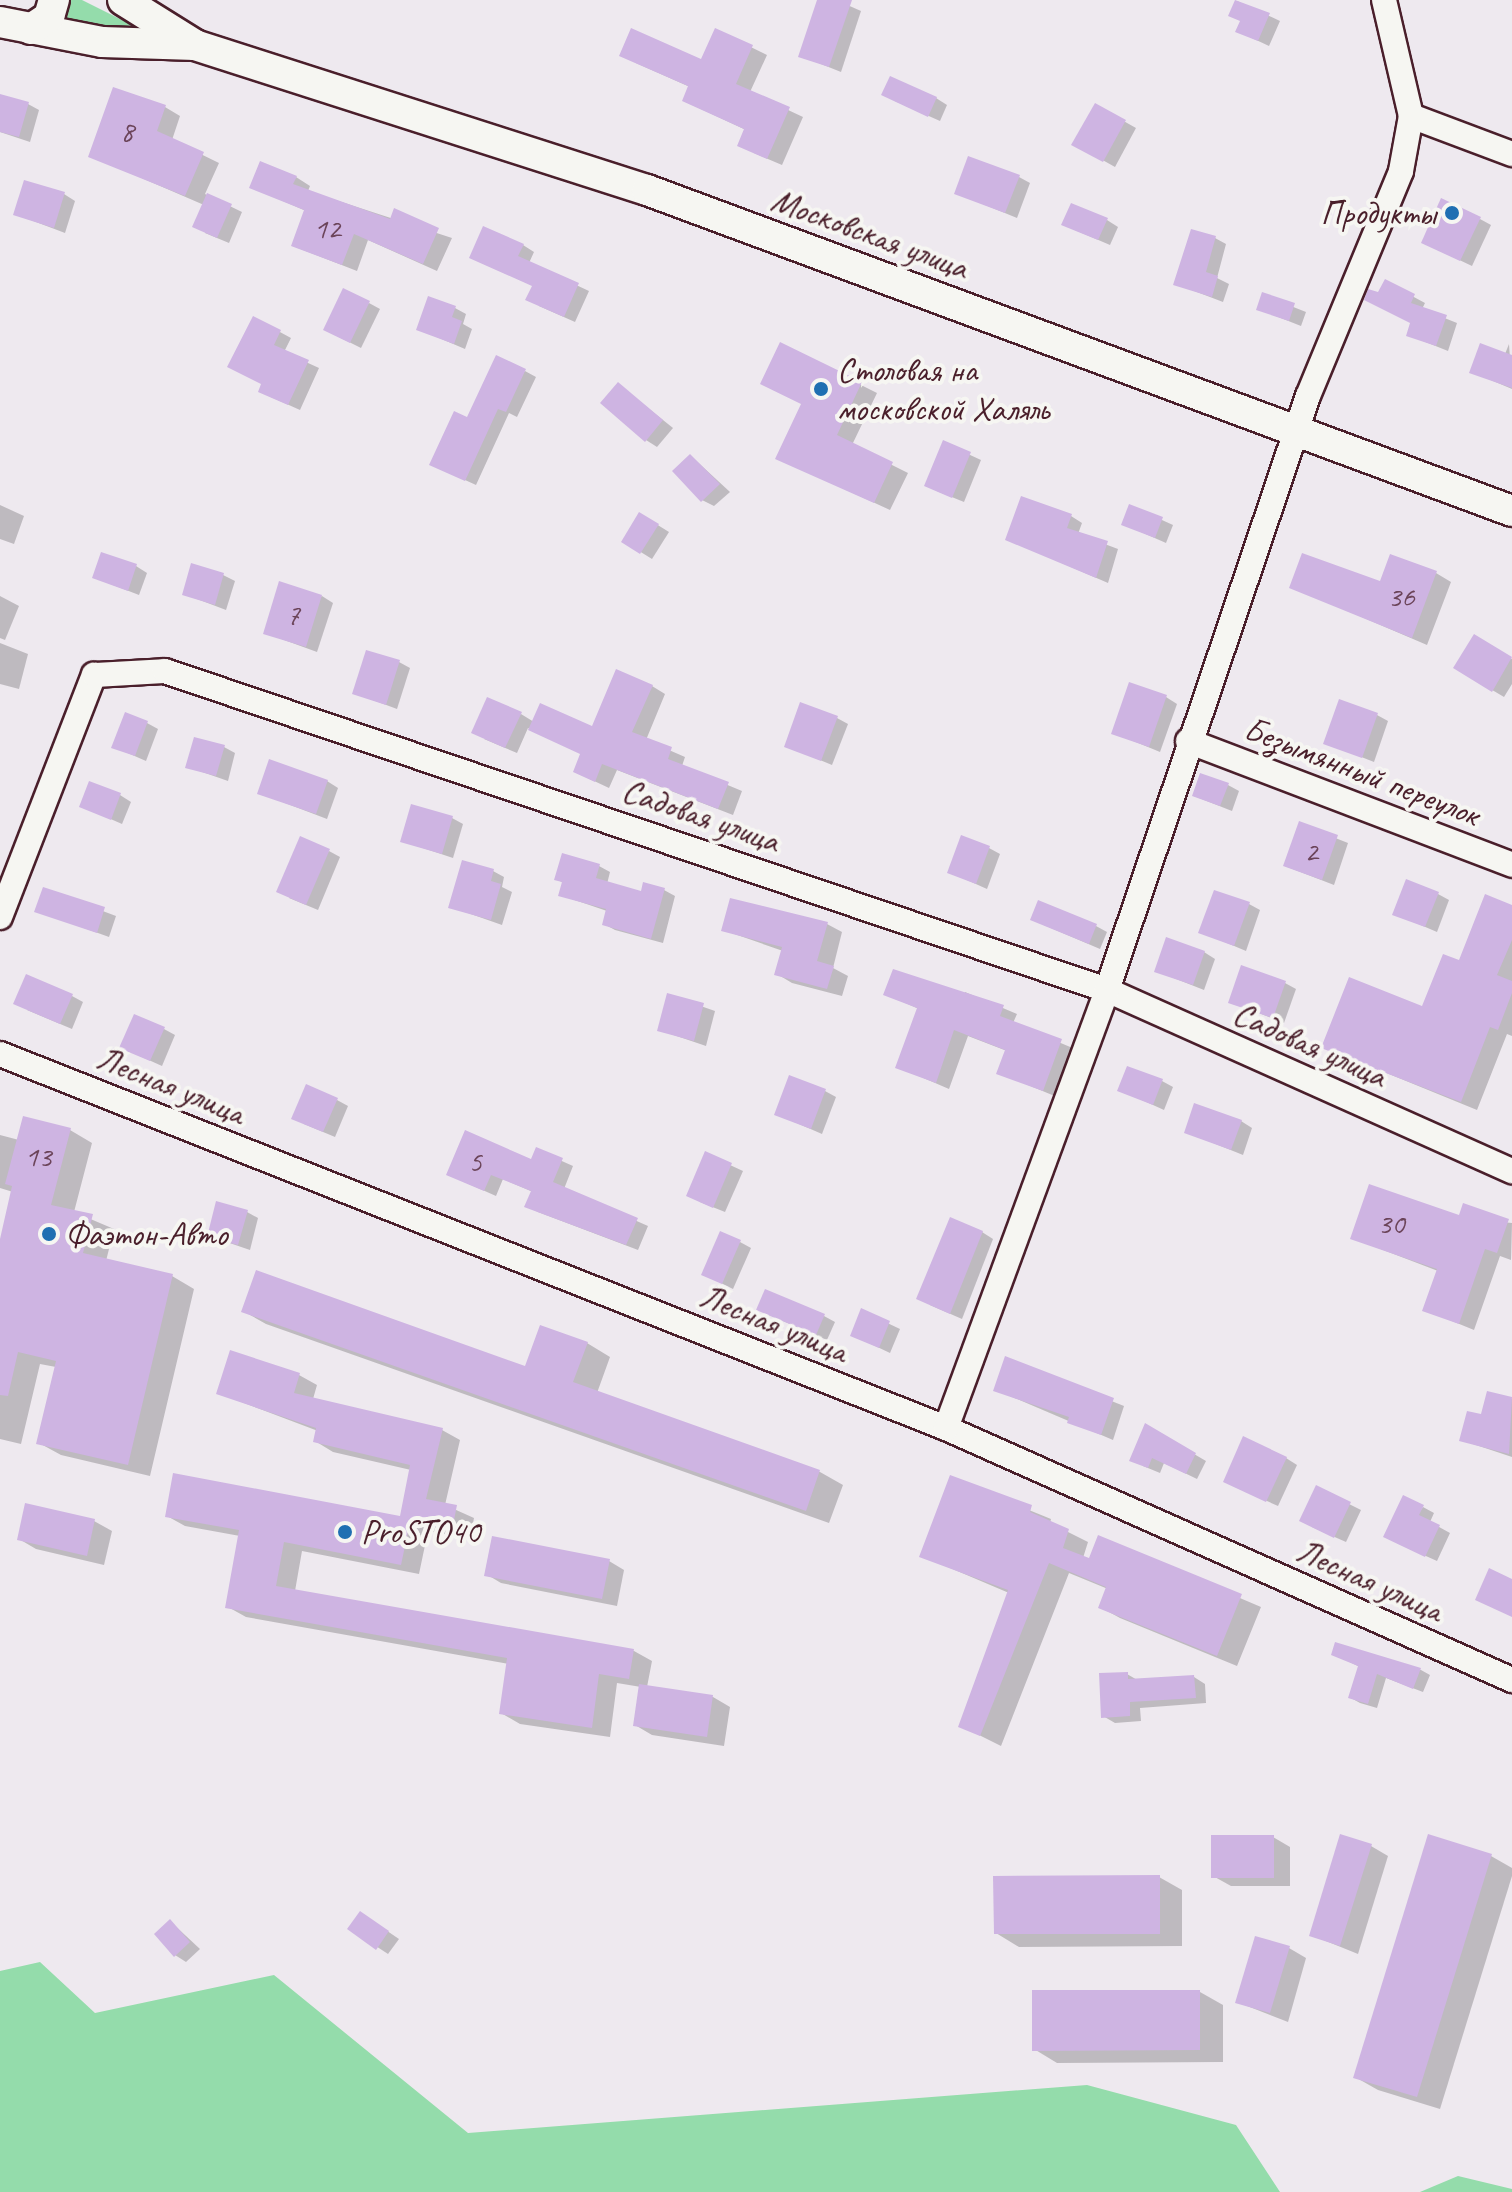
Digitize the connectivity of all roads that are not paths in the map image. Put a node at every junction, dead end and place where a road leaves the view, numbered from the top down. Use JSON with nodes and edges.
{"nodes":[{"id":1,"x":54,"y":0,"type":"edge"},
{"id":2,"x":123,"y":0,"type":"edge"},
{"id":3,"x":1384,"y":0,"type":"edge"},
{"id":4,"x":0,"y":22,"type":"edge"},
{"id":5,"x":31,"y":29,"type":"junction"},
{"id":6,"x":195,"y":45,"type":"junction"},
{"id":7,"x":1411,"y":116,"type":"junction"},
{"id":8,"x":1512,"y":154,"type":"edge"},
{"id":9,"x":1297,"y":431,"type":"junction"},
{"id":10,"x":1512,"y":511,"type":"edge"},
{"id":11,"x":1188,"y":741,"type":"junction"},
{"id":12,"x":1512,"y":865,"type":"edge"},
{"id":13,"x":0,"y":917,"type":"edge"},
{"id":14,"x":1107,"y":990,"type":"junction"},
{"id":15,"x":0,"y":1054,"type":"edge"},
{"id":16,"x":1512,"y":1171,"type":"edge"},
{"id":17,"x":946,"y":1428,"type":"junction"},
{"id":18,"x":1512,"y":1680,"type":"edge"}],
"edges":[{"from":1,"to":5,"type":"main road"},
{"from":2,"to":6,"type":"main road","name":"Московская улица"},
{"from":3,"to":7,"type":"street"},
{"from":4,"to":5,"type":"main road","name":"Московская улица"},
{"from":5,"to":6,"type":"main road","name":"Московская улица"},
{"from":6,"to":9,"type":"main road","name":"Московская улица"},
{"from":7,"to":8,"type":"street"},
{"from":7,"to":9,"type":"street"},
{"from":9,"to":10,"type":"main road","name":"Московская улица"},
{"from":9,"to":11,"type":"street"},
{"from":11,"to":12,"type":"street","name":"Безымянный переулок"},
{"from":11,"to":14,"type":"street"},
{"from":13,"to":14,"type":"street","name":"Садовая улица"},
{"from":14,"to":16,"type":"street","name":"Садовая улица"},
{"from":14,"to":17,"type":"street"},
{"from":15,"to":17,"type":"street","name":"Лесная улица"},
{"from":17,"to":18,"type":"street","name":"Лесная улица"}]}
